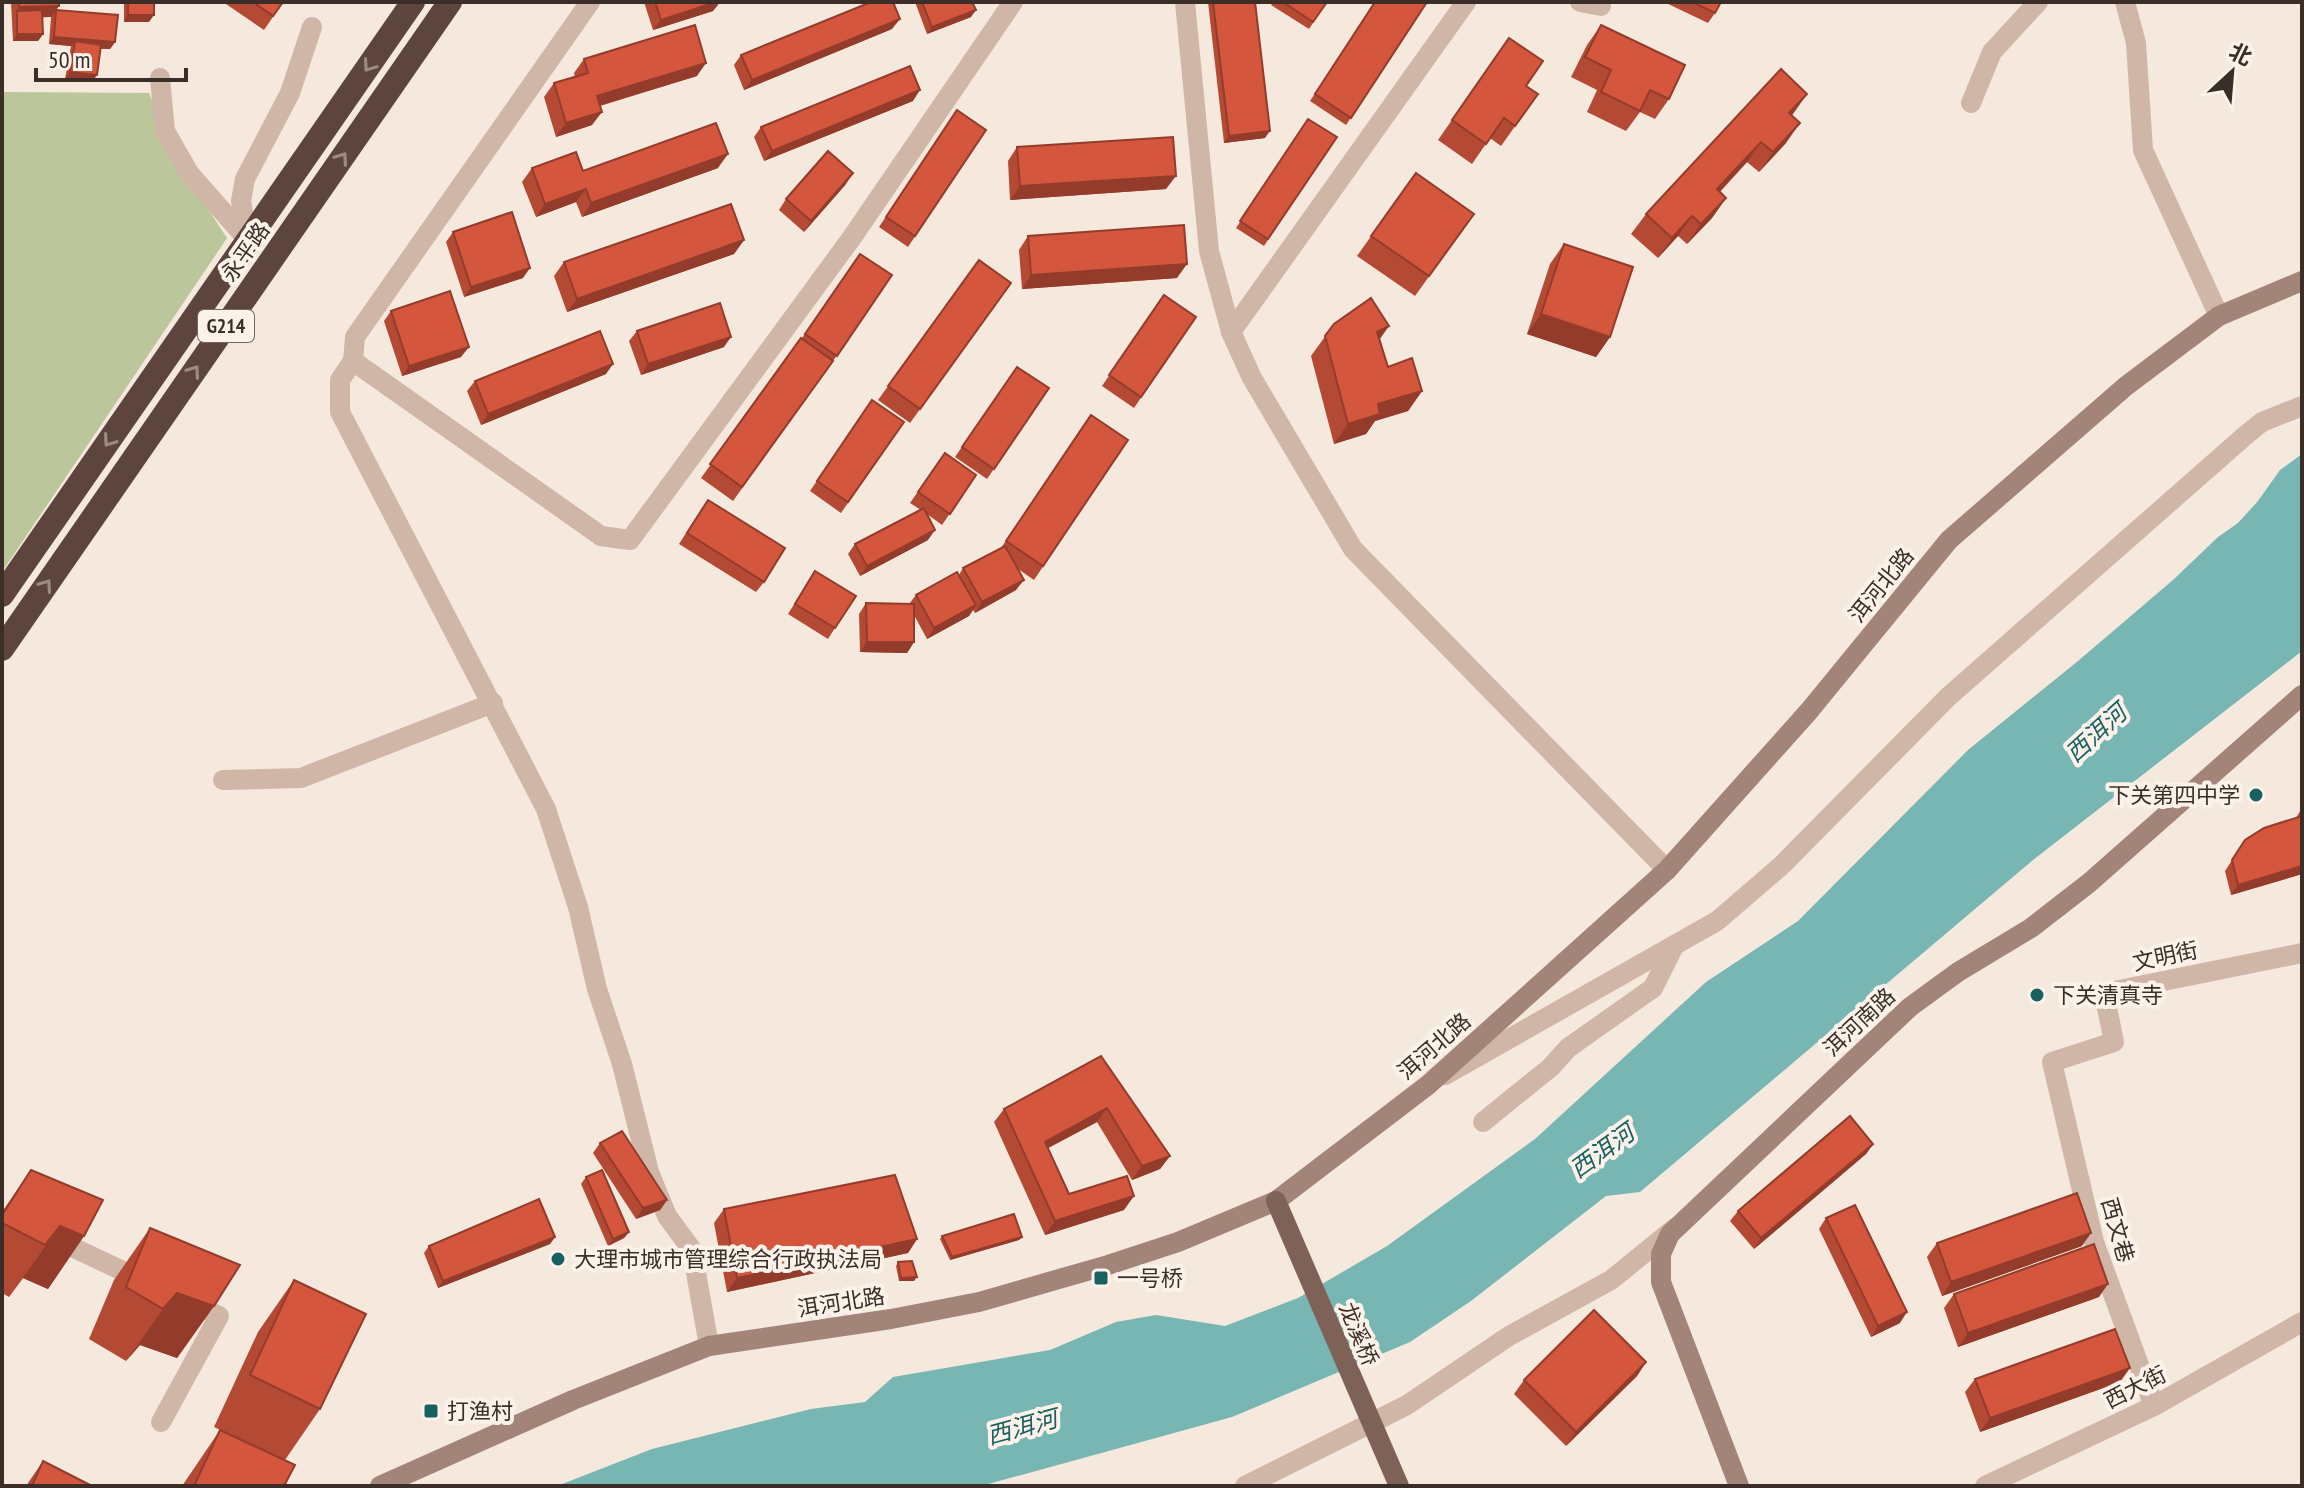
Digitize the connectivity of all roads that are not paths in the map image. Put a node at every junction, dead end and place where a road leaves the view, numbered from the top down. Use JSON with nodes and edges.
{"nodes":[{"id":1,"x":413,"y":2,"type":"edge"},
{"id":2,"x":450,"y":2,"type":"edge"},
{"id":3,"x":590,"y":2,"type":"edge"},
{"id":4,"x":1013,"y":2,"type":"edge"},
{"id":5,"x":1185,"y":2,"type":"edge"},
{"id":6,"x":1466,"y":2,"type":"edge"},
{"id":7,"x":1580,"y":2,"type":"edge"},
{"id":8,"x":2038,"y":2,"type":"edge"},
{"id":9,"x":2125,"y":2,"type":"edge"},
{"id":10,"x":1601,"y":6,"type":"dead end"},
{"id":11,"x":312,"y":27,"type":"dead end"},
{"id":12,"x":160,"y":78,"type":"dead end"},
{"id":13,"x":1971,"y":103,"type":"dead end"},
{"id":14,"x":248,"y":241,"type":"junction"},
{"id":15,"x":2302,"y":281,"type":"edge"},
{"id":16,"x":2219,"y":316,"type":"junction"},
{"id":17,"x":1231,"y":332,"type":"junction"},
{"id":18,"x":353,"y":361,"type":"junction"},
{"id":19,"x":2302,"y":406,"type":"edge"},
{"id":20,"x":2,"y":595,"type":"edge"},
{"id":21,"x":2,"y":649,"type":"edge"},
{"id":22,"x":2302,"y":695,"type":"edge"},
{"id":23,"x":493,"y":703,"type":"junction"},
{"id":24,"x":223,"y":780,"type":"dead end"},
{"id":25,"x":1667,"y":870,"type":"junction"},
{"id":26,"x":1674,"y":946,"type":"junction"},
{"id":27,"x":2302,"y":953,"type":"edge"},
{"id":28,"x":2052,"y":1062,"type":"joint"},
{"id":29,"x":1428,"y":1085,"type":"junction"},
{"id":30,"x":1483,"y":1122,"type":"dead end"},
{"id":31,"x":1276,"y":1201,"type":"junction"},
{"id":32,"x":31,"y":1228,"type":"edge"},
{"id":33,"x":1675,"y":1228,"type":"junction"},
{"id":34,"x":2302,"y":1322,"type":"edge"},
{"id":35,"x":709,"y":1346,"type":"junction"},
{"id":36,"x":2154,"y":1406,"type":"junction"},
{"id":37,"x":161,"y":1422,"type":"dead end"},
{"id":38,"x":380,"y":1486,"type":"edge"},
{"id":39,"x":1245,"y":1486,"type":"edge"},
{"id":40,"x":1399,"y":1486,"type":"edge"},
{"id":41,"x":1739,"y":1486,"type":"edge"},
{"id":42,"x":1985,"y":1486,"type":"edge"}],
"edges":[{"from":1,"to":14,"type":"highway","name":"永平路","number":"G214","one_way":true},
{"from":21,"to":2,"type":"highway","name":"永平路","number":"G214","one_way":true},
{"from":3,"to":18,"type":"street"},
{"from":4,"to":18,"type":"street"},
{"from":5,"to":17,"type":"street"},
{"from":6,"to":17,"type":"street"},
{"from":7,"to":10,"type":"street"},
{"from":8,"to":13,"type":"street"},
{"from":9,"to":16,"type":"street"},
{"from":11,"to":14,"type":"street"},
{"from":12,"to":14,"type":"street"},
{"from":14,"to":20,"type":"highway","name":"永平路","number":"G214","one_way":true},
{"from":15,"to":16,"type":"street","name":"洱河北路"},
{"from":16,"to":25,"type":"street","name":"洱河北路"},
{"from":17,"to":25,"type":"street"},
{"from":18,"to":23,"type":"street"},
{"from":19,"to":26,"type":"street"},
{"from":22,"to":33,"type":"street","name":"洱河南路"},
{"from":23,"to":24,"type":"street"},
{"from":23,"to":35,"type":"street"},
{"from":25,"to":29,"type":"street","name":"洱河北路"},
{"from":26,"to":29,"type":"street"},
{"from":26,"to":30,"type":"street"},
{"from":27,"to":28,"type":"street","name":"文明街"},
{"from":28,"to":36,"type":"street","name":"西文巷"},
{"from":29,"to":31,"type":"street","name":"洱河北路"},
{"from":31,"to":35,"type":"street","name":"洱河北路"},
{"from":31,"to":40,"type":"main road","name":"龙溪桥","bridge":true},
{"from":32,"to":37,"type":"street"},
{"from":33,"to":39,"type":"street"},
{"from":33,"to":41,"type":"street","name":"洱河南路"},
{"from":34,"to":36,"type":"street","name":"西大街"},
{"from":35,"to":38,"type":"street","name":"洱河北路"},
{"from":36,"to":42,"type":"street","name":"西大街"}]}
